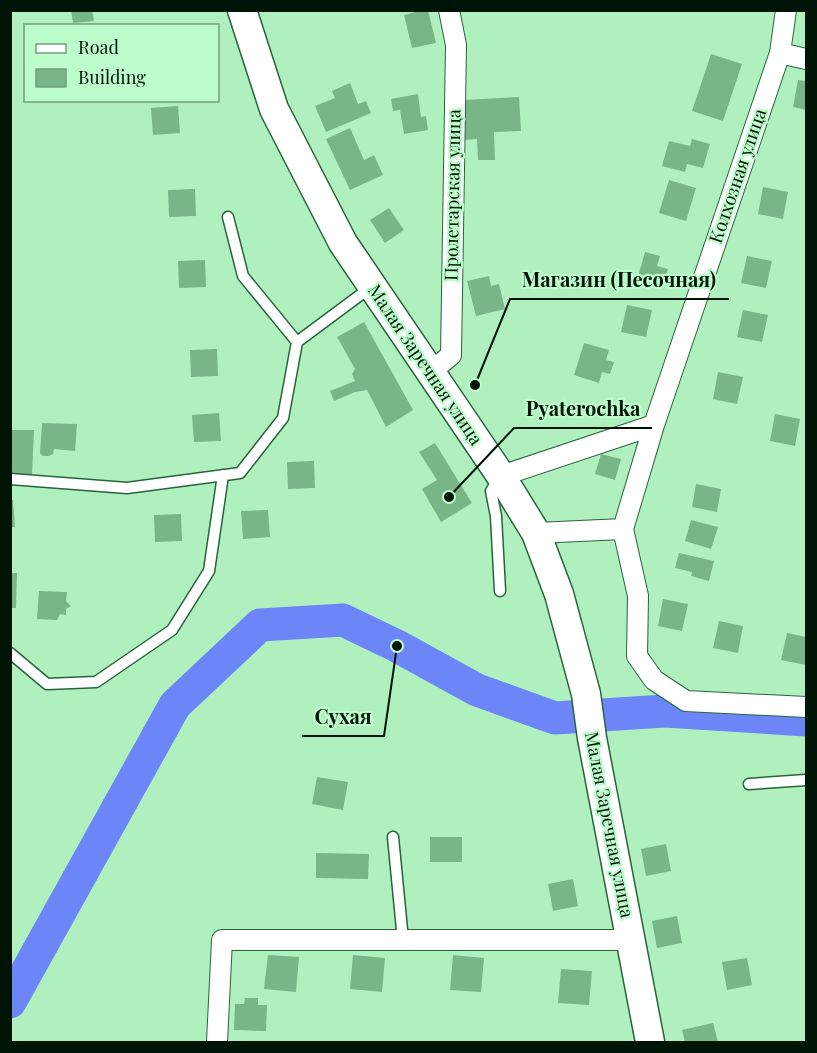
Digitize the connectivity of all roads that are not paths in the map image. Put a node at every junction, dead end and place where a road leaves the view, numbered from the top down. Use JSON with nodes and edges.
{"nodes":[{"id":1,"x":242,"y":10,"type":"edge"},
{"id":2,"x":449,"y":10,"type":"edge"},
{"id":3,"x":786,"y":10,"type":"edge"},
{"id":4,"x":780,"y":53,"type":"junction"},
{"id":5,"x":807,"y":59,"type":"edge"},
{"id":6,"x":228,"y":217,"type":"dead end"},
{"id":7,"x":372,"y":286,"type":"junction"},
{"id":8,"x":297,"y":342,"type":"junction"},
{"id":9,"x":431,"y":372,"type":"junction"},
{"id":10,"x":654,"y":425,"type":"junction"},
{"id":11,"x":223,"y":476,"type":"junction"},
{"id":12,"x":501,"y":476,"type":"junction"},
{"id":13,"x":10,"y":479,"type":"edge"},
{"id":14,"x":622,"y":530,"type":"junction"},
{"id":15,"x":536,"y":533,"type":"junction"},
{"id":16,"x":500,"y":591,"type":"dead end"},
{"id":17,"x":10,"y":653,"type":"edge"},
{"id":18,"x":807,"y":707,"type":"edge"},
{"id":19,"x":807,"y":780,"type":"edge"},
{"id":20,"x":749,"y":784,"type":"dead end"},
{"id":21,"x":393,"y":837,"type":"dead end"},
{"id":22,"x":403,"y":940,"type":"junction"},
{"id":23,"x":631,"y":940,"type":"junction"},
{"id":24,"x":217,"y":1042,"type":"edge"},
{"id":25,"x":650,"y":1042,"type":"edge"}],
"edges":[{"from":1,"to":7,"type":"main road","name":"Малая Заречная улица"},
{"from":2,"to":9,"type":"street","name":"Пролетарская улица"},
{"from":3,"to":4,"type":"street","name":"Колхозная улица"},
{"from":4,"to":5,"type":"street"},
{"from":4,"to":10,"type":"street","name":"Колхозная улица"},
{"from":6,"to":8,"type":"lane"},
{"from":7,"to":8,"type":"lane"},
{"from":7,"to":9,"type":"main road","name":"Малая Заречная улица"},
{"from":8,"to":11,"type":"lane"},
{"from":9,"to":12,"type":"main road","name":"Малая Заречная улица"},
{"from":10,"to":12,"type":"street"},
{"from":10,"to":14,"type":"street","name":"Колхозная улица"},
{"from":11,"to":13,"type":"lane"},
{"from":11,"to":17,"type":"lane"},
{"from":12,"to":15,"type":"main road","name":"Малая Заречная улица"},
{"from":12,"to":16,"type":"lane"},
{"from":14,"to":15,"type":"street"},
{"from":14,"to":18,"type":"street"},
{"from":15,"to":23,"type":"main road","name":"Малая Заречная улица"},
{"from":19,"to":20,"type":"lane"},
{"from":21,"to":22,"type":"lane"},
{"from":22,"to":23,"type":"street"},
{"from":22,"to":24,"type":"street"},
{"from":23,"to":25,"type":"main road","name":"Малая Заречная улица"}]}
